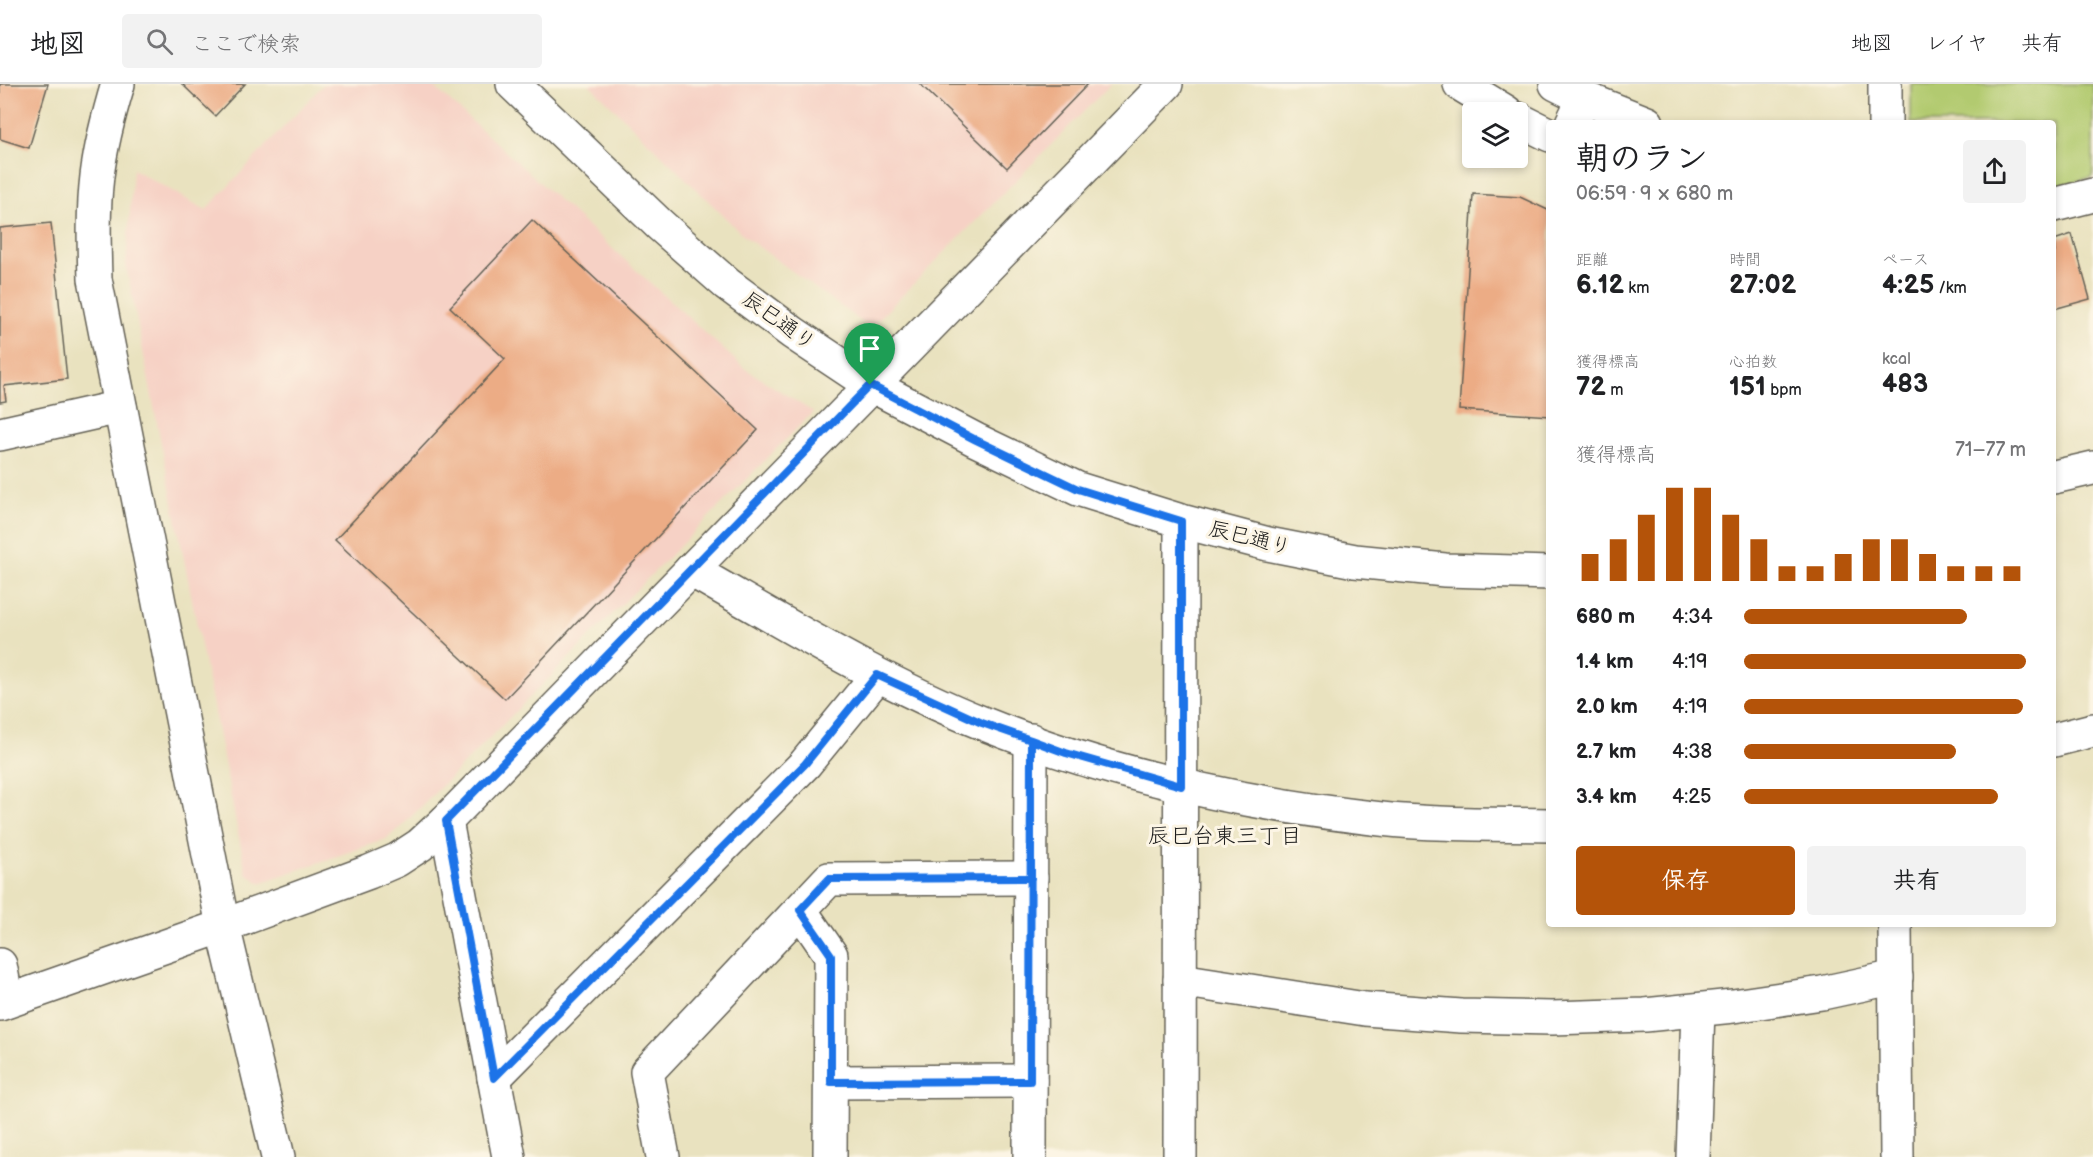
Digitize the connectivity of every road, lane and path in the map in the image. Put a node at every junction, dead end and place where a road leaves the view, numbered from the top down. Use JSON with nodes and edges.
{"nodes":[{"id":1,"x":117,"y":84,"type":"edge"},
{"id":2,"x":513,"y":84,"type":"edge"},
{"id":3,"x":1166,"y":84,"type":"edge"},
{"id":4,"x":1460,"y":84,"type":"edge"},
{"id":5,"x":1886,"y":84,"type":"edge"},
{"id":6,"x":1490,"y":102,"type":"edge"},
{"id":7,"x":1571,"y":102,"type":"edge"},
{"id":8,"x":1636,"y":120,"type":"edge"},
{"id":9,"x":1885,"y":120,"type":"edge"},
{"id":10,"x":1528,"y":123,"type":"edge"},
{"id":11,"x":1546,"y":133,"type":"edge"},
{"id":12,"x":2093,"y":195,"type":"edge"},
{"id":13,"x":2056,"y":204,"type":"edge"},
{"id":14,"x":870,"y":385,"type":"junction"},
{"id":15,"x":120,"y":407,"type":"junction"},
{"id":16,"x":0,"y":434,"type":"edge"},
{"id":17,"x":2093,"y":468,"type":"edge"},
{"id":18,"x":2056,"y":477,"type":"edge"},
{"id":19,"x":1181,"y":521,"type":"junction"},
{"id":20,"x":691,"y":570,"type":"junction"},
{"id":21,"x":1546,"y":573,"type":"edge"},
{"id":22,"x":877,"y":675,"type":"junction"},
{"id":23,"x":2093,"y":730,"type":"edge"},
{"id":24,"x":2056,"y":739,"type":"edge"},
{"id":25,"x":1031,"y":740,"type":"junction"},
{"id":26,"x":1181,"y":786,"type":"junction"},
{"id":27,"x":446,"y":821,"type":"junction"},
{"id":28,"x":1546,"y":825,"type":"edge"},
{"id":29,"x":1031,"y":878,"type":"junction"},
{"id":30,"x":800,"y":910,"type":"junction"},
{"id":31,"x":222,"y":926,"type":"junction"},
{"id":32,"x":1895,"y":927,"type":"edge"},
{"id":33,"x":0,"y":965,"type":"edge"},
{"id":34,"x":1896,"y":977,"type":"junction"},
{"id":35,"x":1180,"y":980,"type":"junction"},
{"id":36,"x":4,"y":1003,"type":"edge"},
{"id":37,"x":1698,"y":1010,"type":"junction"},
{"id":38,"x":494,"y":1078,"type":"junction"},
{"id":39,"x":1030,"y":1081,"type":"junction"},
{"id":40,"x":831,"y":1082,"type":"junction"},
{"id":41,"x":278,"y":1157,"type":"edge"},
{"id":42,"x":509,"y":1157,"type":"edge"},
{"id":43,"x":663,"y":1157,"type":"edge"},
{"id":44,"x":831,"y":1157,"type":"edge"},
{"id":45,"x":1030,"y":1157,"type":"edge"},
{"id":46,"x":1180,"y":1157,"type":"edge"},
{"id":47,"x":1693,"y":1157,"type":"edge"},
{"id":48,"x":1897,"y":1157,"type":"edge"}],
"edges":[{"from":1,"to":15,"type":"street"},
{"from":2,"to":14,"type":"street","name":"辰巳通り"},
{"from":3,"to":14,"type":"street"},
{"from":4,"to":6,"type":"street"},
{"from":5,"to":9,"type":"street"},
{"from":7,"to":8,"type":"street"},
{"from":10,"to":11,"type":"street"},
{"from":12,"to":13,"type":"street"},
{"from":14,"to":19,"type":"street","name":"辰巳通り"},
{"from":14,"to":20,"type":"street"},
{"from":15,"to":16,"type":"street"},
{"from":15,"to":31,"type":"street"},
{"from":17,"to":18,"type":"street"},
{"from":19,"to":21,"type":"street","name":"辰巳通り"},
{"from":19,"to":26,"type":"street"},
{"from":20,"to":22,"type":"street"},
{"from":20,"to":27,"type":"street"},
{"from":22,"to":25,"type":"street"},
{"from":22,"to":38,"type":"street"},
{"from":23,"to":24,"type":"street"},
{"from":25,"to":26,"type":"street"},
{"from":25,"to":29,"type":"street"},
{"from":26,"to":28,"type":"street"},
{"from":26,"to":35,"type":"street"},
{"from":27,"to":31,"type":"street"},
{"from":27,"to":38,"type":"street"},
{"from":29,"to":30,"type":"street"},
{"from":29,"to":39,"type":"street"},
{"from":30,"to":40,"type":"street"},
{"from":30,"to":43,"type":"street"},
{"from":31,"to":36,"type":"street"},
{"from":31,"to":41,"type":"street"},
{"from":32,"to":34,"type":"street"},
{"from":33,"to":36,"type":"street"},
{"from":34,"to":37,"type":"street"},
{"from":34,"to":48,"type":"street"},
{"from":35,"to":37,"type":"street"},
{"from":35,"to":46,"type":"street"},
{"from":37,"to":47,"type":"street"},
{"from":38,"to":42,"type":"street"},
{"from":39,"to":40,"type":"street"},
{"from":39,"to":45,"type":"street"},
{"from":40,"to":44,"type":"street"}]}
